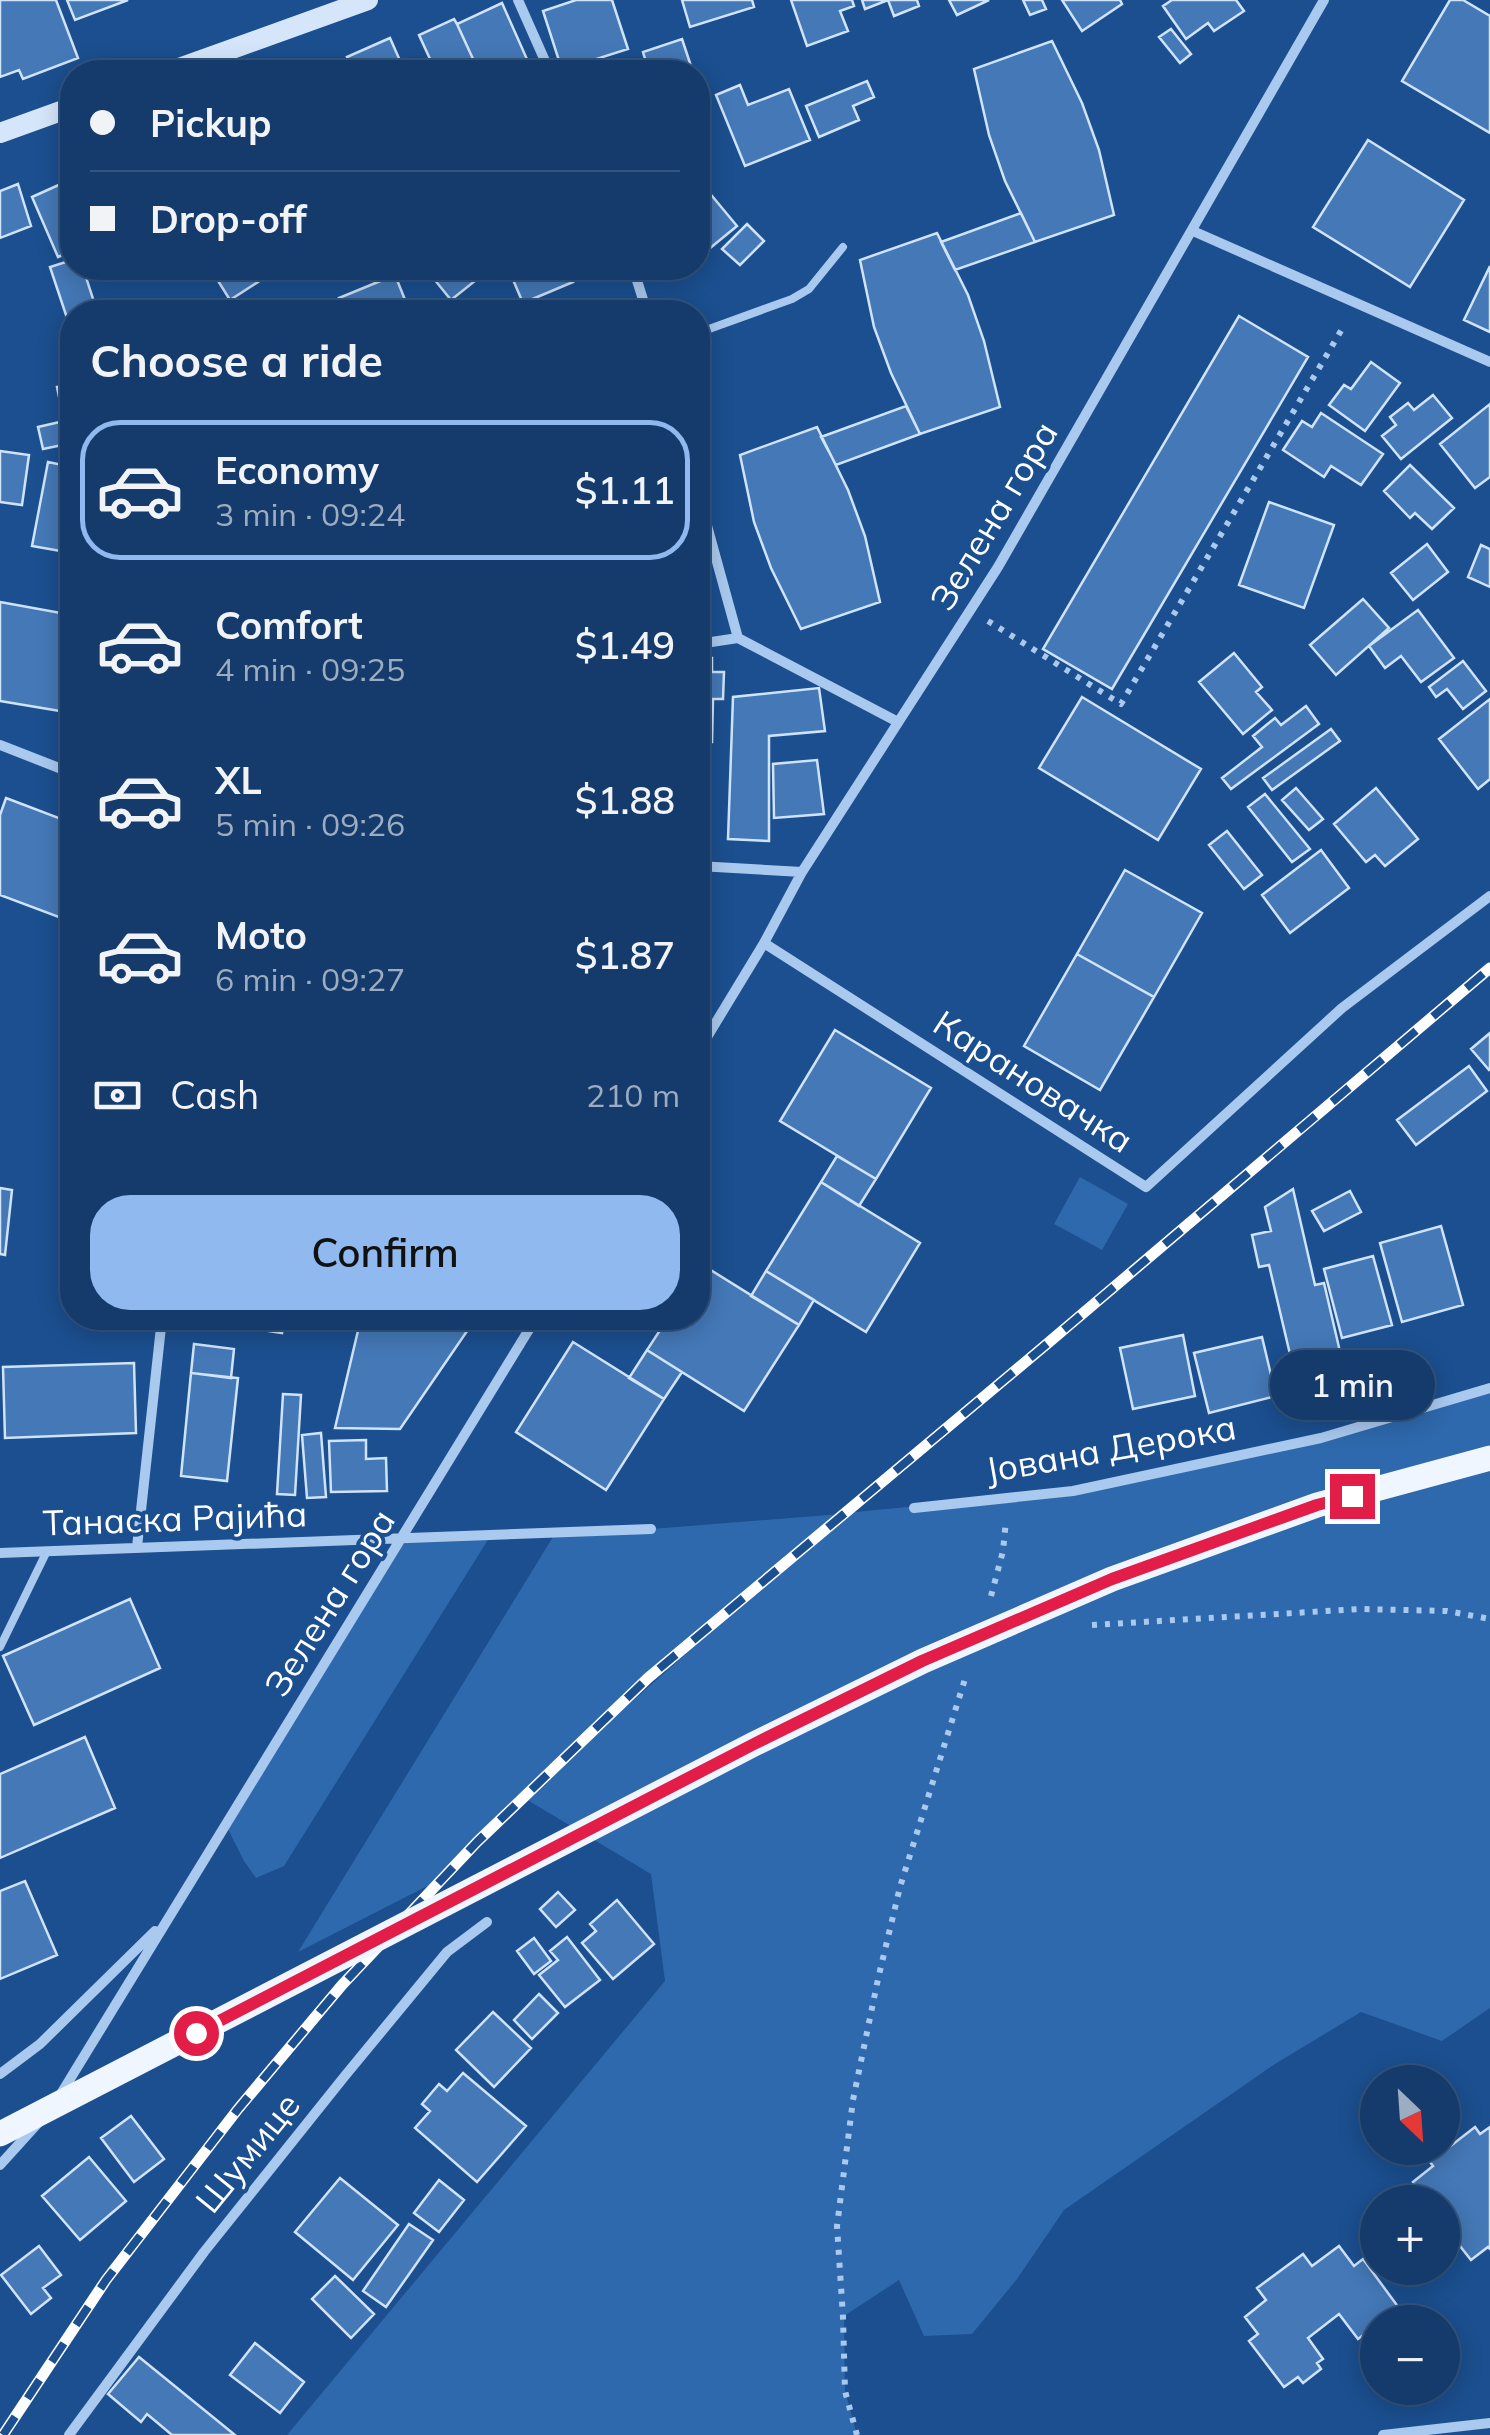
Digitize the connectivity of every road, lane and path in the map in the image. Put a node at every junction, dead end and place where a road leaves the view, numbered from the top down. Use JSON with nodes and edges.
{"nodes":[{"id":1,"x":368,"y":0,"type":"edge"},
{"id":2,"x":518,"y":0,"type":"edge"},
{"id":3,"x":1324,"y":0,"type":"edge"},
{"id":4,"x":201,"y":60,"type":"edge"},
{"id":5,"x":545,"y":60,"type":"edge"},
{"id":6,"x":60,"y":111,"type":"edge"},
{"id":7,"x":0,"y":133,"type":"edge"},
{"id":8,"x":1193,"y":231,"type":"junction"},
{"id":9,"x":844,"y":246,"type":"dead end"},
{"id":10,"x":1358,"y":302,"type":"junction"},
{"id":11,"x":710,"y":329,"type":"edge"},
{"id":12,"x":1490,"y":362,"type":"edge"},
{"id":13,"x":710,"y":536,"type":"edge"},
{"id":14,"x":970,"y":610,"type":"junction"},
{"id":15,"x":738,"y":638,"type":"junction"},
{"id":16,"x":710,"y":642,"type":"edge"},
{"id":17,"x":898,"y":722,"type":"junction"},
{"id":18,"x":0,"y":745,"type":"edge"},
{"id":19,"x":60,"y":768,"type":"edge"},
{"id":20,"x":710,"y":867,"type":"edge"},
{"id":21,"x":802,"y":872,"type":"junction"},
{"id":22,"x":1490,"y":896,"type":"edge"},
{"id":23,"x":764,"y":943,"type":"junction"},
{"id":24,"x":710,"y":1032,"type":"edge"},
{"id":25,"x":161,"y":1330,"type":"edge"},
{"id":26,"x":529,"y":1330,"type":"edge"},
{"id":27,"x":1490,"y":1388,"type":"edge"},
{"id":28,"x":1490,"y":1458,"type":"edge"},
{"id":29,"x":1004,"y":1498,"type":"junction"},
{"id":30,"x":914,"y":1508,"type":"dead end"},
{"id":31,"x":651,"y":1530,"type":"dead end"},
{"id":32,"x":402,"y":1538,"type":"junction"},
{"id":33,"x":137,"y":1547,"type":"junction"},
{"id":34,"x":46,"y":1551,"type":"junction"},
{"id":35,"x":0,"y":1553,"type":"edge"},
{"id":36,"x":988,"y":1606,"type":"dead end"},
{"id":37,"x":1490,"y":1619,"type":"edge"},
{"id":38,"x":1088,"y":1625,"type":"dead end"},
{"id":39,"x":0,"y":1647,"type":"edge"},
{"id":40,"x":969,"y":1666,"type":"dead end"},
{"id":41,"x":169,"y":1916,"type":"junction"},
{"id":42,"x":487,"y":1922,"type":"dead end"},
{"id":43,"x":0,"y":2074,"type":"edge"},
{"id":44,"x":0,"y":2134,"type":"edge"},
{"id":45,"x":0,"y":2165,"type":"edge"},
{"id":46,"x":1490,"y":2424,"type":"edge"},
{"id":47,"x":68,"y":2435,"type":"edge"},
{"id":48,"x":857,"y":2435,"type":"edge"},
{"id":49,"x":1383,"y":2435,"type":"edge"}],
"edges":[{"from":1,"to":4,"type":"street"},
{"from":2,"to":5,"type":"street"},
{"from":3,"to":8,"type":"street","name":"Зелена гора"},
{"from":6,"to":7,"type":"street"},
{"from":8,"to":10,"type":"street"},
{"from":8,"to":14,"type":"street","name":"Зелена гора"},
{"from":9,"to":11,"type":"lane"},
{"from":10,"to":12,"type":"street"},
{"from":10,"to":14,"type":"path"},
{"from":13,"to":15,"type":"street"},
{"from":14,"to":17,"type":"street","name":"Зелена гора"},
{"from":15,"to":16,"type":"street"},
{"from":15,"to":17,"type":"street"},
{"from":17,"to":21,"type":"street","name":"Зелена гора"},
{"from":18,"to":19,"type":"street"},
{"from":20,"to":21,"type":"street"},
{"from":21,"to":23,"type":"street","name":"Зелена гора"},
{"from":22,"to":23,"type":"street","name":"Карановачка"},
{"from":23,"to":24,"type":"street","name":"Зелена гора"},
{"from":25,"to":33,"type":"street"},
{"from":26,"to":32,"type":"street","name":"Зелена гора"},
{"from":27,"to":29,"type":"street","name":"Јована Дерока"},
{"from":28,"to":44,"type":"main road","bridge":true},
{"from":29,"to":30,"type":"street","name":"Јована Дерока"},
{"from":29,"to":36,"type":"path"},
{"from":31,"to":32,"type":"street","name":"Танаска Рајића"},
{"from":32,"to":33,"type":"street","name":"Танаска Рајића"},
{"from":32,"to":41,"type":"street","name":"Зелена гора"},
{"from":33,"to":34,"type":"street","name":"Танаска Рајића"},
{"from":34,"to":35,"type":"street","name":"Танаска Рајића"},
{"from":34,"to":39,"type":"lane"},
{"from":37,"to":38,"type":"path"},
{"from":40,"to":48,"type":"path"},
{"from":41,"to":43,"type":"street","name":"Зелена гора"},
{"from":41,"to":45,"type":"street","name":"Зелена гора"},
{"from":42,"to":47,"type":"street","name":"Шумице"},
{"from":46,"to":49,"type":"street"}]}
